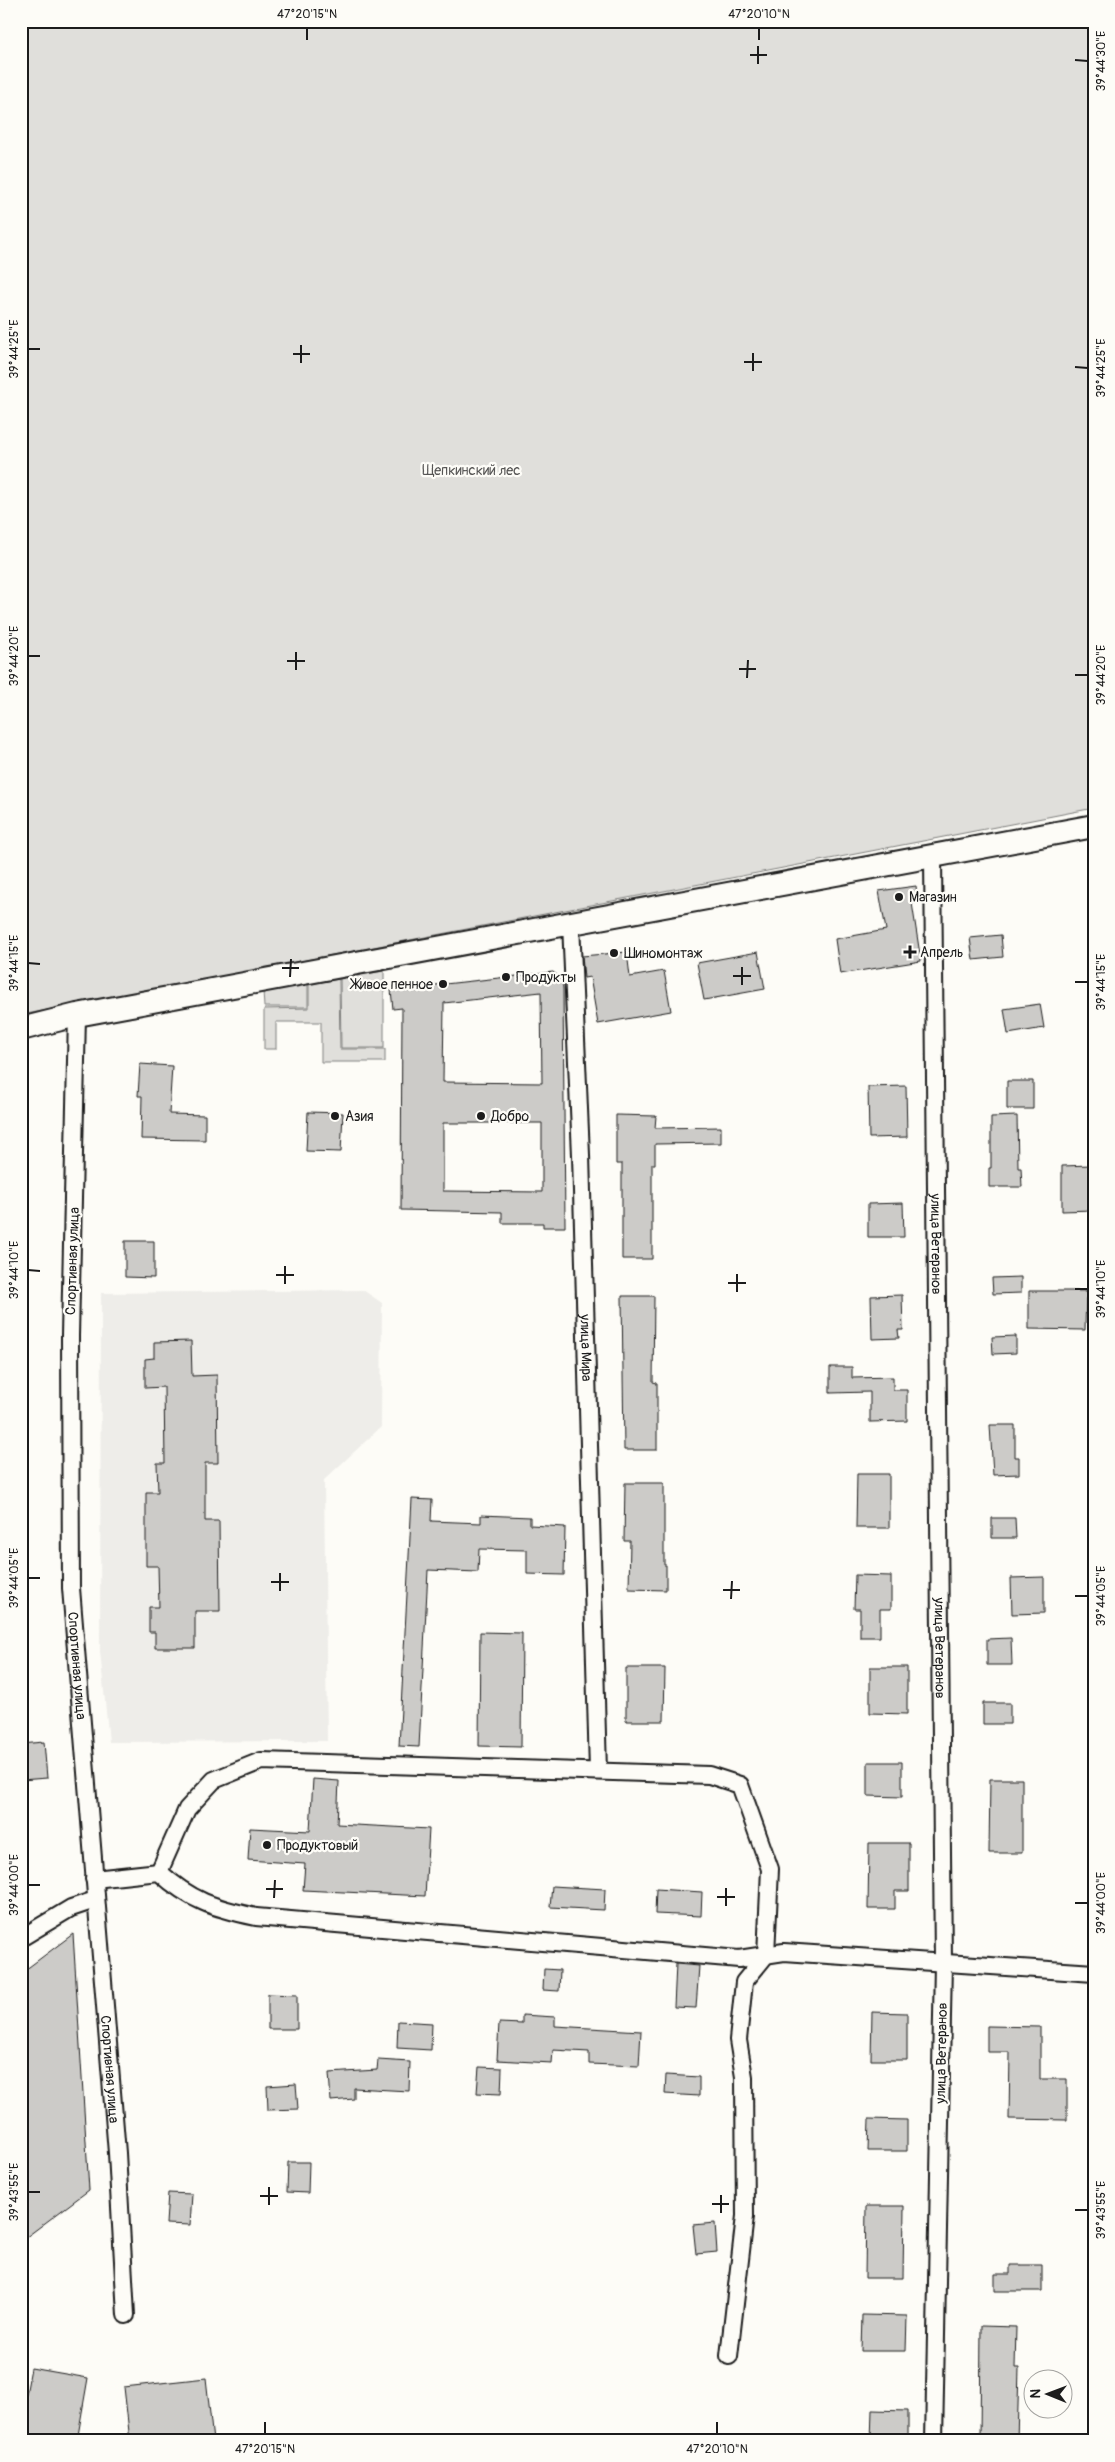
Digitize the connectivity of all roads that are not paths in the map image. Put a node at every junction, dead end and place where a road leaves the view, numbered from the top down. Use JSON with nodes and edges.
{"nodes":[{"id":1,"x":1094,"y":826,"type":"edge"},
{"id":2,"x":933,"y":856,"type":"junction"},
{"id":3,"x":571,"y":923,"type":"junction"},
{"id":4,"x":77,"y":1015,"type":"junction"},
{"id":5,"x":21,"y":1029,"type":"edge"},
{"id":6,"x":598,"y":1771,"type":"junction"},
{"id":7,"x":159,"y":1872,"type":"junction"},
{"id":8,"x":94,"y":1879,"type":"junction"},
{"id":9,"x":95,"y":1900,"type":"junction"},
{"id":10,"x":21,"y":1938,"type":"edge"},
{"id":11,"x":766,"y":1955,"type":"junction"},
{"id":12,"x":943,"y":1963,"type":"junction"},
{"id":13,"x":1094,"y":1973,"type":"edge"},
{"id":14,"x":126,"y":2315,"type":"dead end"},
{"id":15,"x":729,"y":2356,"type":"dead end"},
{"id":16,"x":934,"y":2441,"type":"edge"}],
"edges":[{"from":1,"to":2,"type":"main road"},
{"from":2,"to":3,"type":"main road"},
{"from":2,"to":12,"type":"street","name":"улица Ветеранов"},
{"from":3,"to":4,"type":"main road"},
{"from":3,"to":6,"type":"street","name":"улица Мира"},
{"from":4,"to":5,"type":"main road"},
{"from":4,"to":8,"type":"street","name":"Спортивная улица"},
{"from":6,"to":7,"type":"street"},
{"from":6,"to":11,"type":"street"},
{"from":7,"to":8,"type":"street"},
{"from":7,"to":11,"type":"street"},
{"from":8,"to":9,"type":"street","name":"Спортивная улица"},
{"from":9,"to":10,"type":"street"},
{"from":9,"to":14,"type":"street","name":"Спортивная улица"},
{"from":11,"to":12,"type":"street"},
{"from":11,"to":15,"type":"street"},
{"from":12,"to":13,"type":"street"},
{"from":12,"to":16,"type":"street","name":"улица Ветеранов"}]}
